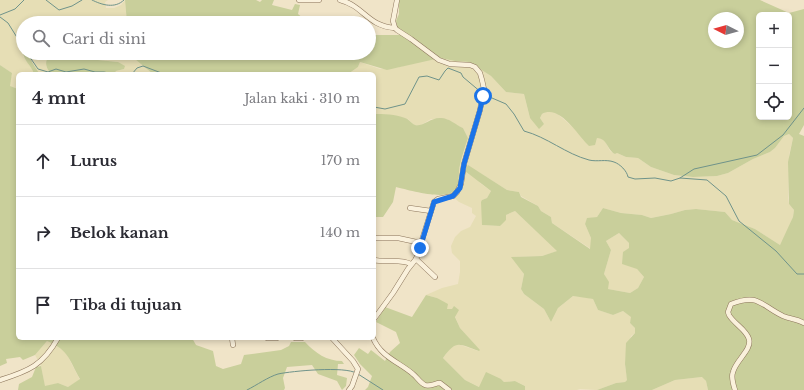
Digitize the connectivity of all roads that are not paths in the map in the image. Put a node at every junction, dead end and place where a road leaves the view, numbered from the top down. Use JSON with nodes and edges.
{"nodes":[{"id":1,"x":299,"y":0,"type":"edge"},
{"id":2,"x":319,"y":0,"type":"edge"},
{"id":3,"x":340,"y":0,"type":"edge"},
{"id":4,"x":396,"y":0,"type":"edge"},
{"id":5,"x":367,"y":16,"type":"edge"},
{"id":6,"x":376,"y":23,"type":"edge"},
{"id":7,"x":395,"y":28,"type":"junction"},
{"id":8,"x":410,"y":208,"type":"dead end"},
{"id":9,"x":431,"y":211,"type":"junction"},
{"id":10,"x":376,"y":238,"type":"edge"},
{"id":11,"x":421,"y":243,"type":"junction"},
{"id":12,"x":416,"y":259,"type":"junction"},
{"id":13,"x":376,"y":260,"type":"edge"},
{"id":14,"x":411,"y":264,"type":"junction"},
{"id":15,"x":434,"y":277,"type":"dead end"},
{"id":16,"x":376,"y":315,"type":"edge"},
{"id":17,"x":804,"y":323,"type":"edge"},
{"id":18,"x":57,"y":340,"type":"edge"},
{"id":19,"x":232,"y":340,"type":"edge"},
{"id":20,"x":334,"y":340,"type":"edge"},
{"id":21,"x":374,"y":340,"type":"edge"},
{"id":22,"x":233,"y":345,"type":"dead end"},
{"id":23,"x":0,"y":380,"type":"edge"},
{"id":24,"x":349,"y":390,"type":"edge"},
{"id":25,"x":449,"y":390,"type":"edge"},
{"id":26,"x":735,"y":390,"type":"edge"}],
"edges":[{"from":1,"to":2,"type":"street"},
{"from":3,"to":5,"type":"street"},
{"from":4,"to":7,"type":"street"},
{"from":6,"to":7,"type":"street"},
{"from":7,"to":9,"type":"street"},
{"from":8,"to":9,"type":"street"},
{"from":9,"to":11,"type":"street"},
{"from":10,"to":11,"type":"street"},
{"from":11,"to":12,"type":"street"},
{"from":12,"to":14,"type":"street"},
{"from":12,"to":15,"type":"street"},
{"from":13,"to":14,"type":"street"},
{"from":14,"to":16,"type":"street"},
{"from":17,"to":26,"type":"street"},
{"from":18,"to":23,"type":"street"},
{"from":19,"to":22,"type":"street"},
{"from":20,"to":24,"type":"street"},
{"from":21,"to":25,"type":"street"}]}
